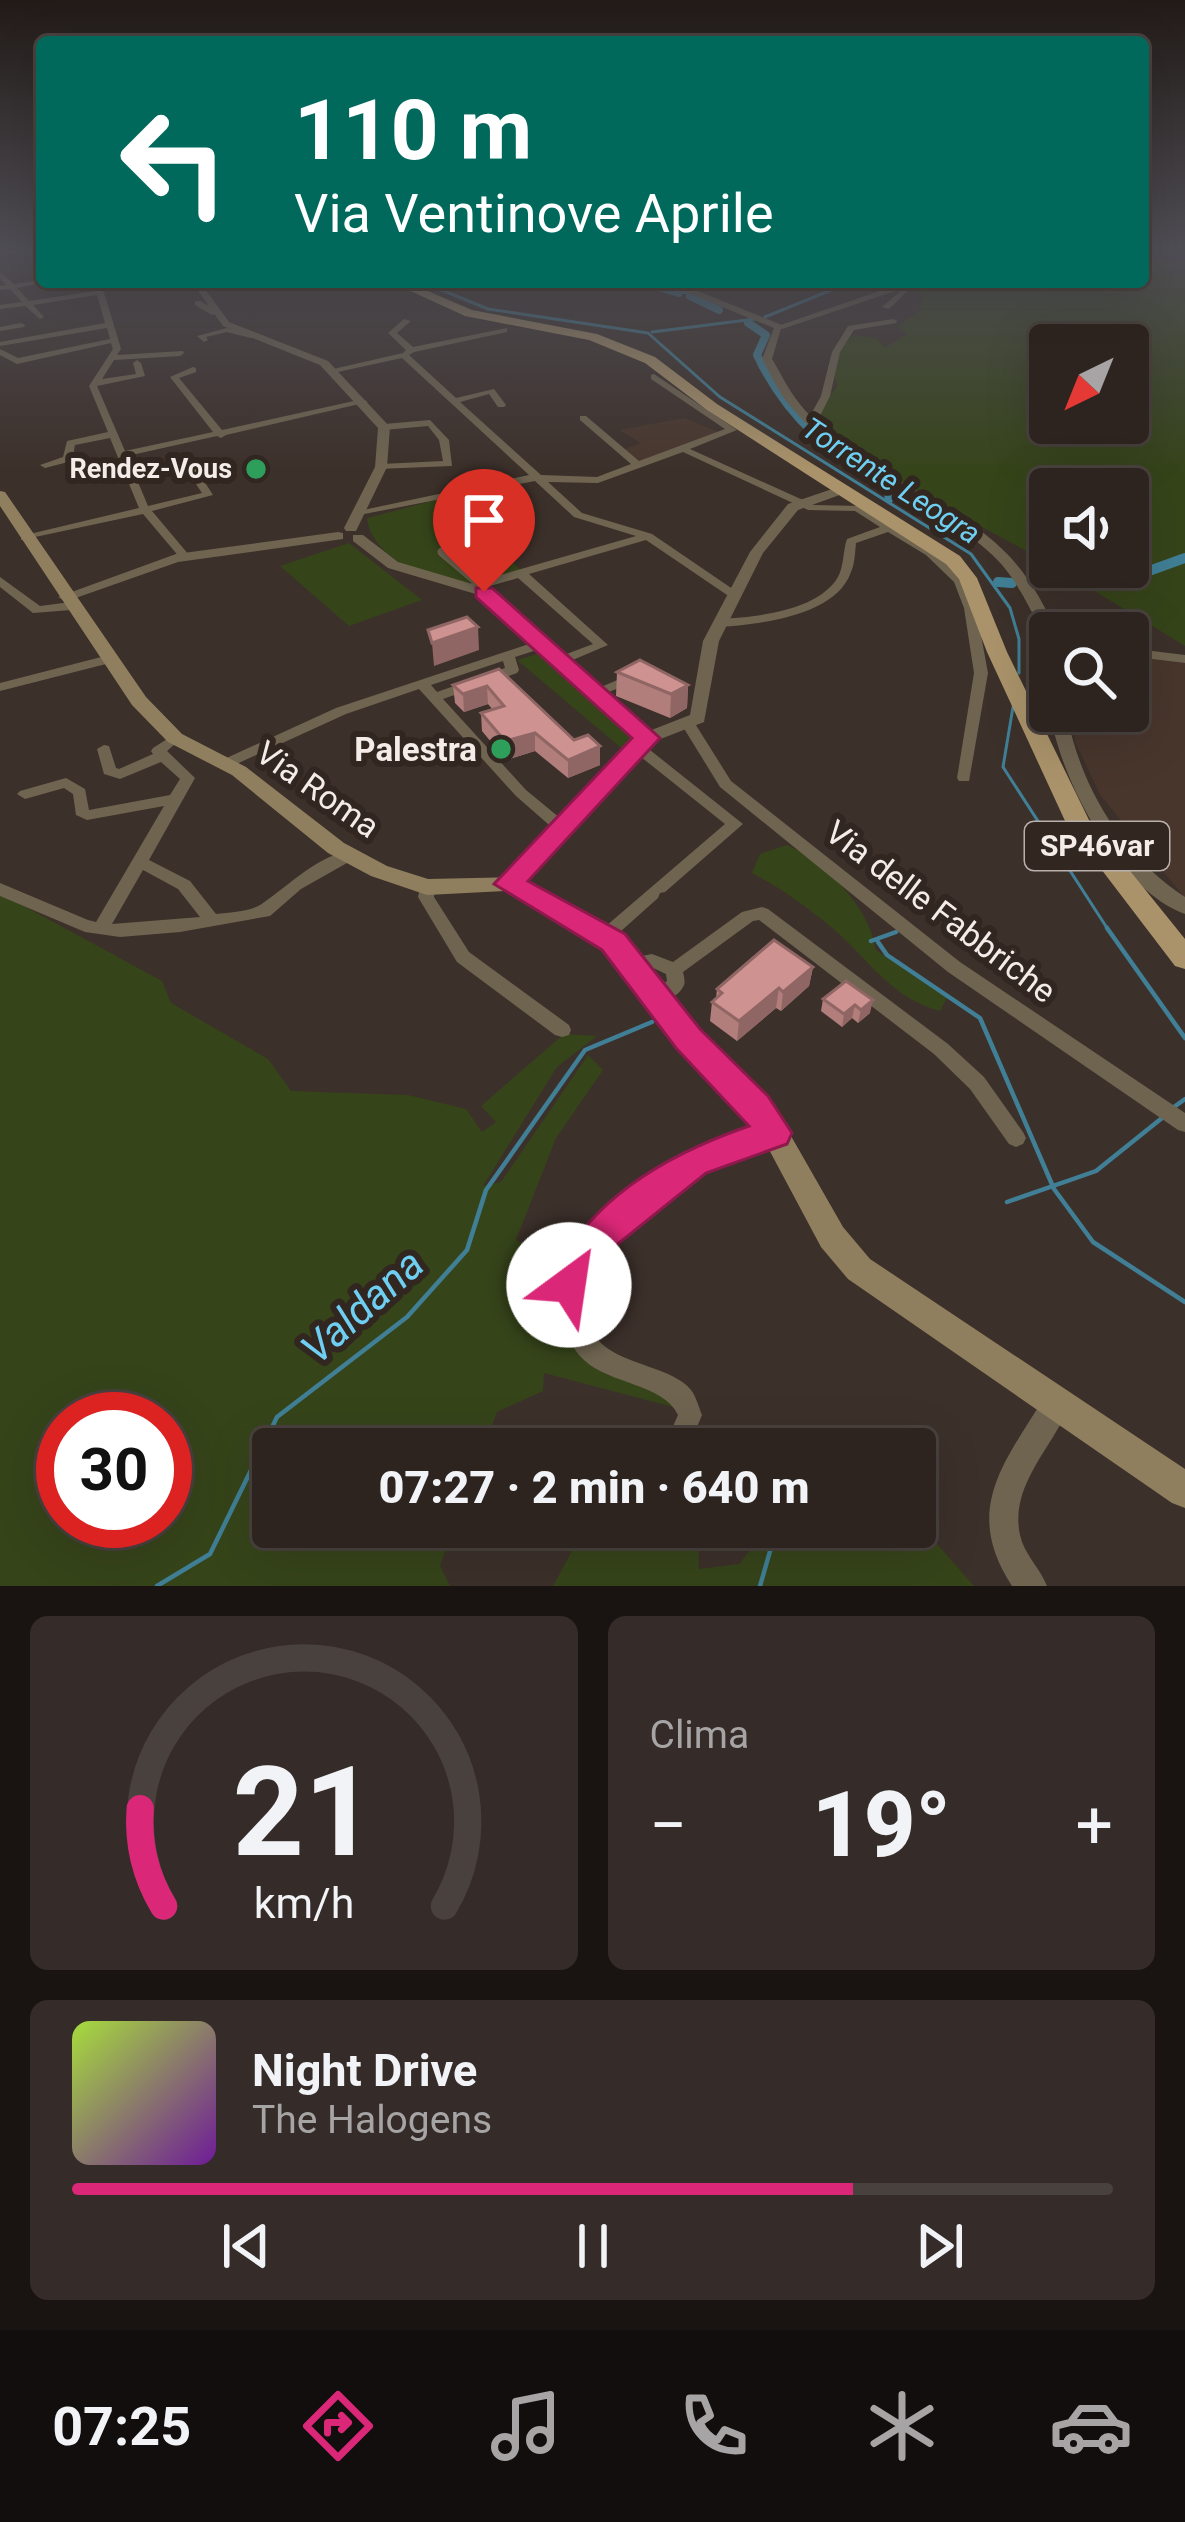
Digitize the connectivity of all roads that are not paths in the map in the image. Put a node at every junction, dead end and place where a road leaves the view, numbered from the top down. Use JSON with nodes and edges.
{"nodes":[{"id":1,"x":227,"y":323,"type":"edge"},
{"id":2,"x":405,"y":323,"type":"edge"},
{"id":3,"x":514,"y":323,"type":"edge"},
{"id":4,"x":769,"y":323,"type":"edge"},
{"id":5,"x":791,"y":323,"type":"edge"},
{"id":6,"x":881,"y":323,"type":"edge"},
{"id":7,"x":21,"y":325,"type":"dead end"},
{"id":8,"x":110,"y":325,"type":"joint"},
{"id":9,"x":779,"y":327,"type":"junction"},
{"id":10,"x":0,"y":329,"type":"edge"},
{"id":11,"x":503,"y":330,"type":"dead end"},
{"id":12,"x":250,"y":336,"type":"junction"},
{"id":13,"x":115,"y":340,"type":"junction"},
{"id":14,"x":204,"y":340,"type":"dead end"},
{"id":15,"x":1,"y":351,"type":"edge"},
{"id":16,"x":407,"y":352,"type":"junction"},
{"id":17,"x":180,"y":353,"type":"dead end"},
{"id":18,"x":113,"y":358,"type":"junction"},
{"id":19,"x":137,"y":363,"type":"dead end"},
{"id":20,"x":194,"y":370,"type":"dead end"},
{"id":21,"x":334,"y":370,"type":"junction"},
{"id":22,"x":654,"y":377,"type":"dead end"},
{"id":23,"x":486,"y":379,"type":"dead end"},
{"id":24,"x":94,"y":383,"type":"junction"},
{"id":25,"x":491,"y":391,"type":"junction"},
{"id":26,"x":453,"y":400,"type":"junction"},
{"id":27,"x":362,"y":402,"type":"junction"},
{"id":28,"x":502,"y":405,"type":"dead end"},
{"id":29,"x":583,"y":418,"type":"dead end"},
{"id":30,"x":384,"y":427,"type":"junction"},
{"id":31,"x":114,"y":434,"type":"junction"},
{"id":32,"x":221,"y":436,"type":"junction"},
{"id":33,"x":830,"y":444,"type":"junction"},
{"id":34,"x":687,"y":451,"type":"junction"},
{"id":35,"x":123,"y":454,"type":"junction"},
{"id":36,"x":44,"y":465,"type":"dead end"},
{"id":37,"x":638,"y":465,"type":"junction"},
{"id":38,"x":381,"y":466,"type":"junction"},
{"id":39,"x":191,"y":469,"type":"dead end"},
{"id":40,"x":538,"y":481,"type":"junction"},
{"id":41,"x":844,"y":489,"type":"junction"},
{"id":42,"x":0,"y":495,"type":"edge"},
{"id":43,"x":801,"y":502,"type":"junction"},
{"id":44,"x":144,"y":508,"type":"junction"},
{"id":45,"x":363,"y":513,"type":"junction"},
{"id":46,"x":887,"y":528,"type":"junction"},
{"id":47,"x":349,"y":534,"type":"junction"},
{"id":48,"x":648,"y":536,"type":"junction"},
{"id":49,"x":25,"y":538,"type":"junction"},
{"id":50,"x":442,"y":552,"type":"dead end"},
{"id":51,"x":185,"y":557,"type":"junction"},
{"id":52,"x":521,"y":574,"type":"junction"},
{"id":53,"x":0,"y":581,"type":"edge"},
{"id":54,"x":477,"y":586,"type":"junction"},
{"id":55,"x":7,"y":595,"type":"edge"},
{"id":56,"x":731,"y":599,"type":"junction"},
{"id":57,"x":68,"y":601,"type":"junction"},
{"id":58,"x":1042,"y":612,"type":"edge"},
{"id":59,"x":760,"y":618,"type":"junction"},
{"id":60,"x":721,"y":622,"type":"junction"},
{"id":61,"x":542,"y":644,"type":"junction"},
{"id":62,"x":508,"y":655,"type":"junction"},
{"id":63,"x":1149,"y":655,"type":"edge"},
{"id":64,"x":109,"y":658,"type":"junction"},
{"id":65,"x":1185,"y":659,"type":"edge"},
{"id":66,"x":561,"y":661,"type":"junction"},
{"id":67,"x":657,"y":683,"type":"edge"},
{"id":68,"x":416,"y":685,"type":"junction"},
{"id":69,"x":0,"y":687,"type":"edge"},
{"id":70,"x":594,"y":693,"type":"junction"},
{"id":71,"x":436,"y":697,"type":"junction"},
{"id":72,"x":687,"y":722,"type":"junction"},
{"id":73,"x":1060,"y":732,"type":"edge"},
{"id":74,"x":640,"y":745,"type":"junction"},
{"id":75,"x":178,"y":748,"type":"junction"},
{"id":76,"x":104,"y":749,"type":"dead end"},
{"id":77,"x":225,"y":764,"type":"junction"},
{"id":78,"x":964,"y":778,"type":"dead end"},
{"id":79,"x":25,"y":794,"type":"dead end"},
{"id":80,"x":169,"y":803,"type":"junction"},
{"id":81,"x":561,"y":827,"type":"junction"},
{"id":82,"x":348,"y":855,"type":"junction"},
{"id":83,"x":142,"y":863,"type":"junction"},
{"id":84,"x":509,"y":884,"type":"junction"},
{"id":85,"x":427,"y":887,"type":"junction"},
{"id":86,"x":0,"y":889,"type":"edge"},
{"id":87,"x":1185,"y":907,"type":"edge"},
{"id":88,"x":212,"y":920,"type":"junction"},
{"id":89,"x":101,"y":928,"type":"junction"},
{"id":90,"x":605,"y":936,"type":"junction"},
{"id":91,"x":1183,"y":952,"type":"edge"},
{"id":92,"x":633,"y":964,"type":"junction"},
{"id":93,"x":674,"y":970,"type":"junction"},
{"id":94,"x":657,"y":997,"type":"junction"},
{"id":95,"x":562,"y":1030,"type":"dead end"},
{"id":96,"x":1185,"y":1124,"type":"edge"},
{"id":97,"x":774,"y":1133,"type":"junction"},
{"id":98,"x":1016,"y":1138,"type":"dead end"},
{"id":99,"x":1058,"y":1402,"type":"junction"},
{"id":100,"x":684,"y":1428,"type":"edge"},
{"id":101,"x":1185,"y":1490,"type":"edge"},
{"id":102,"x":1030,"y":1586,"type":"edge"}],
"edges":[{"from":1,"to":12,"type":"street"},
{"from":2,"to":16,"type":"street"},
{"from":3,"to":41,"type":"main road","number":"SP46var"},
{"from":4,"to":9,"type":"street"},
{"from":5,"to":9,"type":"street"},
{"from":6,"to":33,"type":"street"},
{"from":7,"to":10,"type":"street"},
{"from":8,"to":13,"type":"street"},
{"from":8,"to":15,"type":"street"},
{"from":9,"to":33,"type":"street"},
{"from":11,"to":16,"type":"street"},
{"from":12,"to":14,"type":"street"},
{"from":12,"to":21,"type":"street"},
{"from":13,"to":15,"type":"street"},
{"from":13,"to":18,"type":"street"},
{"from":16,"to":21,"type":"street"},
{"from":16,"to":26,"type":"street"},
{"from":17,"to":18,"type":"street"},
{"from":18,"to":24,"type":"street"},
{"from":19,"to":24,"type":"street"},
{"from":20,"to":32,"type":"street"},
{"from":21,"to":27,"type":"street"},
{"from":22,"to":34,"type":"street"},
{"from":23,"to":25,"type":"street"},
{"from":24,"to":31,"type":"street"},
{"from":25,"to":26,"type":"street"},
{"from":25,"to":28,"type":"street"},
{"from":26,"to":40,"type":"street"},
{"from":27,"to":30,"type":"street"},
{"from":27,"to":32,"type":"street"},
{"from":29,"to":37,"type":"street"},
{"from":30,"to":38,"type":"street"},
{"from":30,"to":38,"type":"street"},
{"from":31,"to":35,"type":"street"},
{"from":31,"to":36,"type":"street"},
{"from":32,"to":35,"type":"street"},
{"from":33,"to":58,"type":"street"},
{"from":34,"to":37,"type":"street"},
{"from":34,"to":43,"type":"street"},
{"from":35,"to":44,"type":"street"},
{"from":37,"to":40,"type":"street"},
{"from":38,"to":45,"type":"street"},
{"from":39,"to":44,"type":"street"},
{"from":40,"to":45,"type":"street"},
{"from":40,"to":48,"type":"street"},
{"from":41,"to":43,"type":"street"},
{"from":41,"to":91,"type":"main road","number":"SP46var"},
{"from":42,"to":49,"type":"main road"},
{"from":43,"to":46,"type":"street"},
{"from":43,"to":56,"type":"street"},
{"from":44,"to":49,"type":"street"},
{"from":44,"to":51,"type":"street"},
{"from":45,"to":47,"type":"street"},
{"from":46,"to":59,"type":"street"},
{"from":46,"to":78,"type":"street"},
{"from":47,"to":51,"type":"street"},
{"from":47,"to":54,"type":"street"},
{"from":48,"to":52,"type":"street"},
{"from":48,"to":56,"type":"street"},
{"from":49,"to":57,"type":"main road"},
{"from":50,"to":54,"type":"street"},
{"from":51,"to":57,"type":"street"},
{"from":52,"to":54,"type":"street"},
{"from":52,"to":66,"type":"street"},
{"from":53,"to":55,"type":"street"},
{"from":54,"to":61,"type":"street"},
{"from":55,"to":57,"type":"street"},
{"from":56,"to":59,"type":"street"},
{"from":56,"to":60,"type":"street"},
{"from":57,"to":64,"type":"main road"},
{"from":59,"to":60,"type":"street"},
{"from":60,"to":72,"type":"street"},
{"from":61,"to":62,"type":"street"},
{"from":61,"to":66,"type":"street"},
{"from":62,"to":68,"type":"street"},
{"from":62,"to":71,"type":"street"},
{"from":63,"to":65,"type":"street"},
{"from":64,"to":69,"type":"street"},
{"from":64,"to":75,"type":"main road"},
{"from":66,"to":70,"type":"street"},
{"from":67,"to":70,"type":"street"},
{"from":68,"to":71,"type":"street"},
{"from":68,"to":77,"type":"street"},
{"from":70,"to":74,"type":"street"},
{"from":71,"to":81,"type":"street"},
{"from":72,"to":74,"type":"street"},
{"from":72,"to":96,"type":"street","name":"Via delle Fabbriche"},
{"from":73,"to":87,"type":"street"},
{"from":74,"to":81,"type":"street"},
{"from":74,"to":90,"type":"street"},
{"from":75,"to":76,"type":"street"},
{"from":75,"to":77,"type":"main road","name":"Via Roma"},
{"from":75,"to":80,"type":"street"},
{"from":77,"to":82,"type":"main road","name":"Via Roma"},
{"from":79,"to":80,"type":"street"},
{"from":80,"to":83,"type":"street"},
{"from":81,"to":84,"type":"street"},
{"from":82,"to":85,"type":"main road","name":"Via Roma"},
{"from":82,"to":88,"type":"street"},
{"from":83,"to":88,"type":"street"},
{"from":83,"to":89,"type":"street"},
{"from":84,"to":85,"type":"main road","name":"Via Roma"},
{"from":84,"to":90,"type":"main road"},
{"from":85,"to":95,"type":"street"},
{"from":86,"to":89,"type":"street"},
{"from":88,"to":89,"type":"street"},
{"from":90,"to":92,"type":"main road"},
{"from":92,"to":93,"type":"street"},
{"from":92,"to":94,"type":"main road"},
{"from":93,"to":94,"type":"street"},
{"from":93,"to":98,"type":"street"},
{"from":94,"to":97,"type":"main road"},
{"from":97,"to":99,"type":"main road"},
{"from":97,"to":100,"type":"street"},
{"from":99,"to":101,"type":"main road"},
{"from":99,"to":102,"type":"street"}]}
